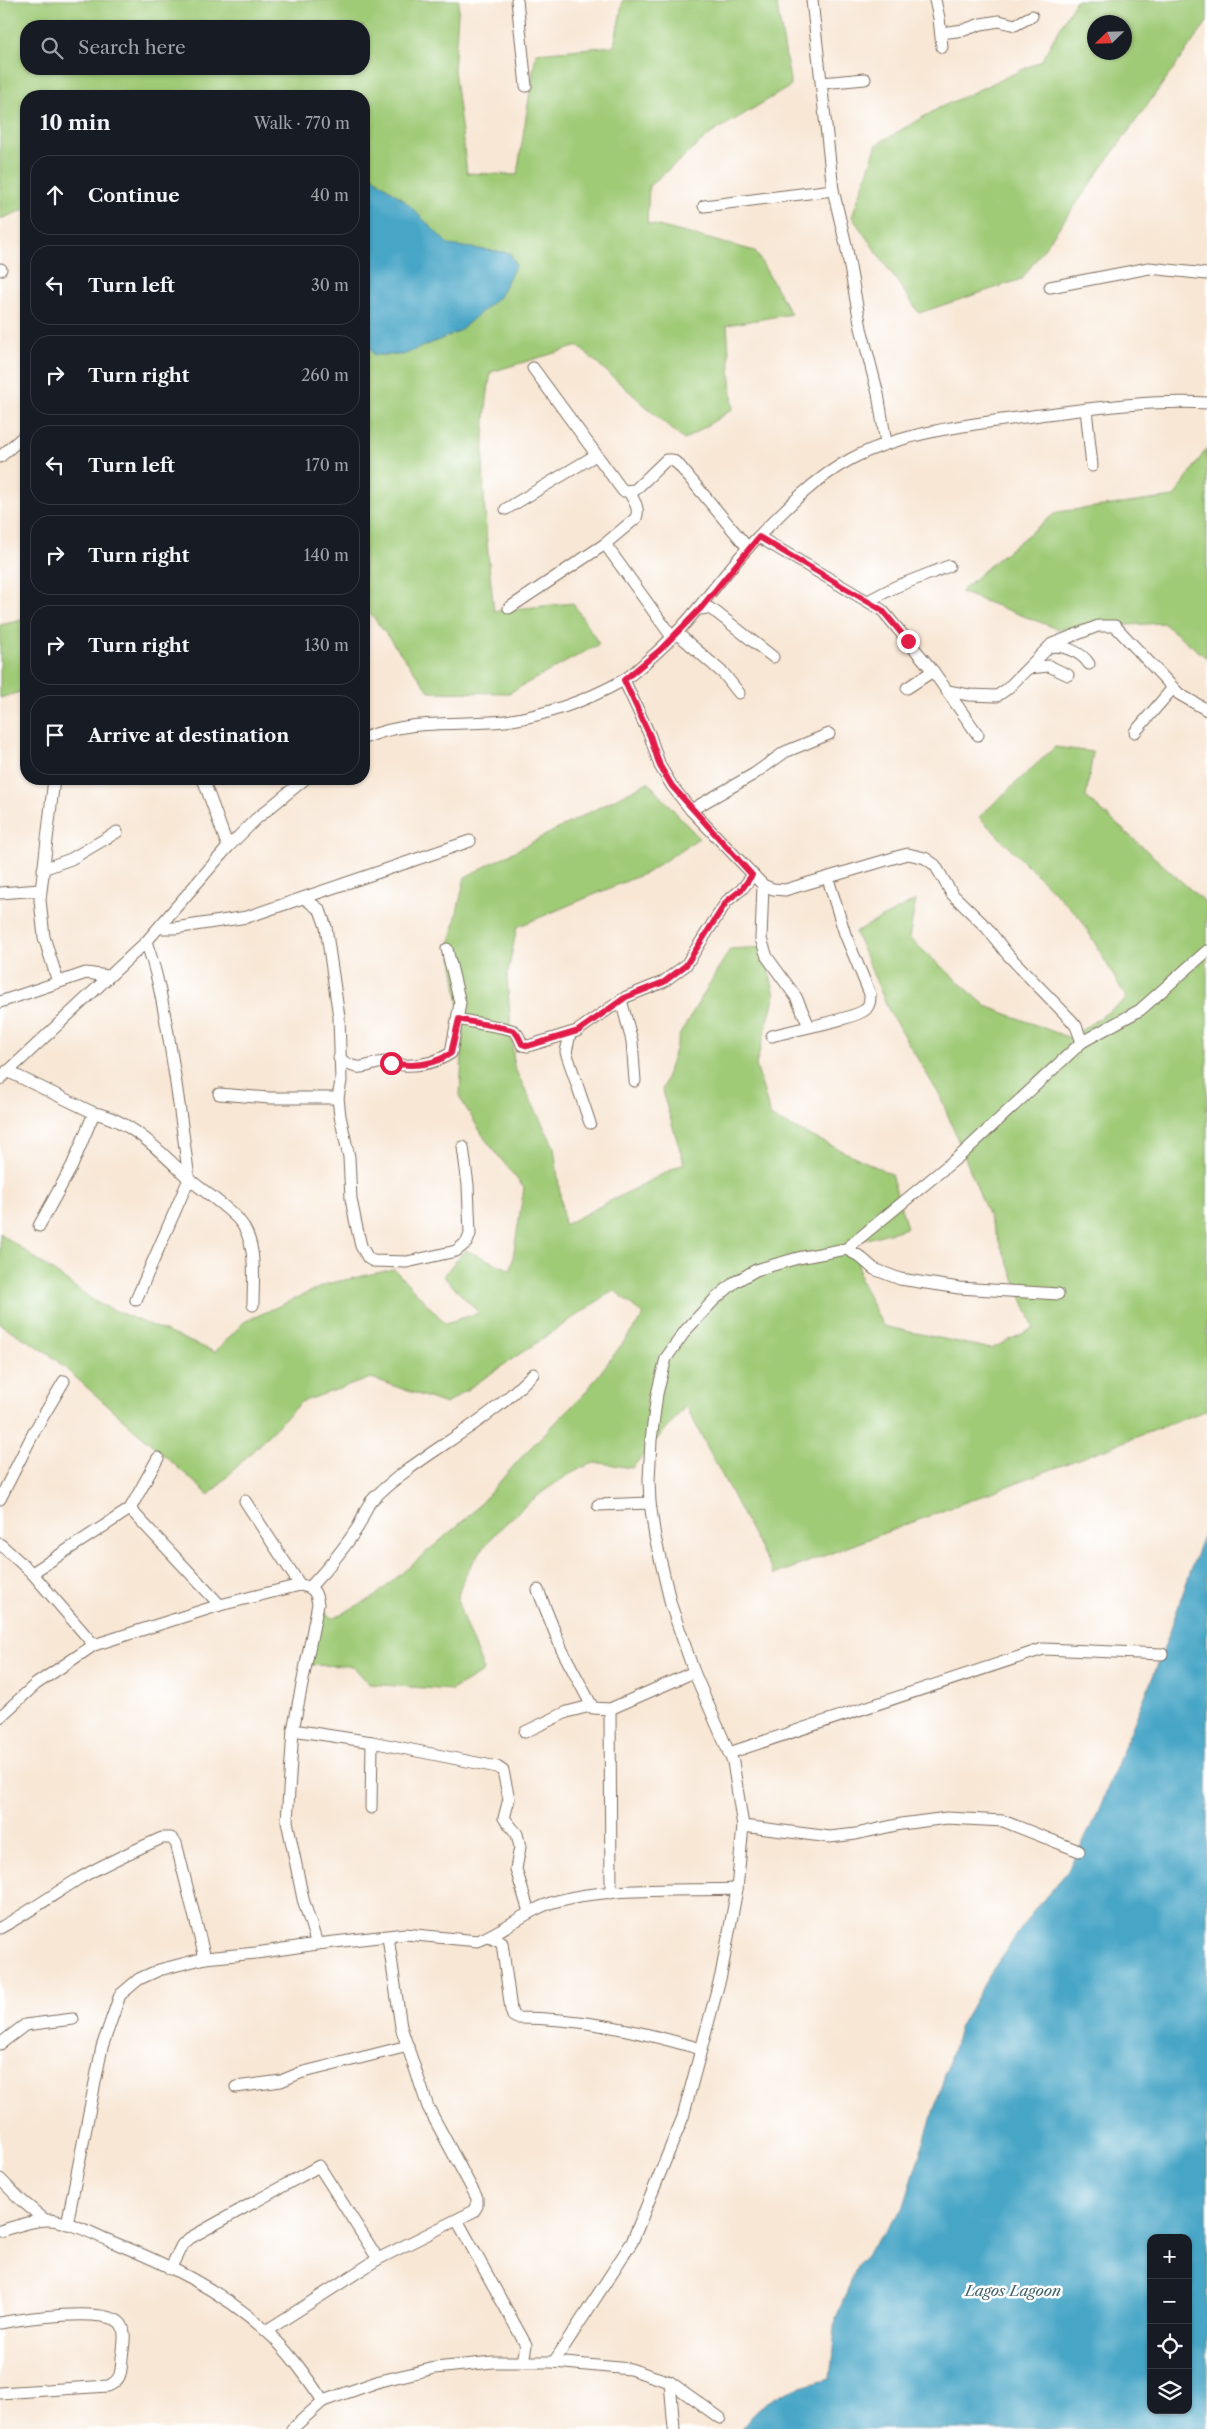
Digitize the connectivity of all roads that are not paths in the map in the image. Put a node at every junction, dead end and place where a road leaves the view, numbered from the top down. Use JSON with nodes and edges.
{"nodes":[{"id":1,"x":517,"y":0,"type":"edge"},
{"id":2,"x":812,"y":0,"type":"edge"},
{"id":3,"x":934,"y":0,"type":"edge"},
{"id":4,"x":1032,"y":16,"type":"dead end"},
{"id":5,"x":941,"y":33,"type":"junction"},
{"id":6,"x":942,"y":47,"type":"dead end"},
{"id":7,"x":865,"y":79,"type":"dead end"},
{"id":8,"x":822,"y":83,"type":"junction"},
{"id":9,"x":526,"y":86,"type":"dead end"},
{"id":10,"x":833,"y":190,"type":"junction"},
{"id":11,"x":704,"y":206,"type":"dead end"},
{"id":12,"x":1207,"y":274,"type":"edge"},
{"id":13,"x":1050,"y":287,"type":"dead end"},
{"id":14,"x":533,"y":368,"type":"dead end"},
{"id":15,"x":1207,"y":403,"type":"edge"},
{"id":16,"x":1086,"y":409,"type":"junction"},
{"id":17,"x":20,"y":439,"type":"edge"},
{"id":18,"x":886,"y":443,"type":"junction"},
{"id":19,"x":596,"y":455,"type":"junction"},
{"id":20,"x":0,"y":457,"type":"edge"},
{"id":21,"x":1092,"y":466,"type":"dead end"},
{"id":22,"x":629,"y":492,"type":"junction"},
{"id":23,"x":506,"y":510,"type":"dead end"},
{"id":24,"x":759,"y":537,"type":"junction"},
{"id":25,"x":605,"y":544,"type":"junction"},
{"id":26,"x":748,"y":548,"type":"junction"},
{"id":27,"x":949,"y":566,"type":"dead end"},
{"id":28,"x":868,"y":601,"type":"junction"},
{"id":29,"x":509,"y":608,"type":"dead end"},
{"id":30,"x":700,"y":609,"type":"junction"},
{"id":31,"x":675,"y":635,"type":"junction"},
{"id":32,"x":1049,"y":647,"type":"junction"},
{"id":33,"x":772,"y":657,"type":"dead end"},
{"id":34,"x":1089,"y":664,"type":"dead end"},
{"id":35,"x":1029,"y":668,"type":"junction"},
{"id":36,"x":933,"y":671,"type":"junction"},
{"id":37,"x":1068,"y":675,"type":"dead end"},
{"id":38,"x":624,"y":680,"type":"junction"},
{"id":39,"x":907,"y":688,"type":"dead end"},
{"id":40,"x":1173,"y":688,"type":"junction"},
{"id":41,"x":948,"y":691,"type":"junction"},
{"id":42,"x":739,"y":693,"type":"dead end"},
{"id":43,"x":1207,"y":710,"type":"edge"},
{"id":44,"x":1135,"y":732,"type":"dead end"},
{"id":45,"x":830,"y":734,"type":"dead end"},
{"id":46,"x":978,"y":735,"type":"dead end"},
{"id":47,"x":370,"y":736,"type":"edge"},
{"id":48,"x":53,"y":785,"type":"edge"},
{"id":49,"x":204,"y":785,"type":"edge"},
{"id":50,"x":298,"y":785,"type":"edge"},
{"id":51,"x":691,"y":810,"type":"junction"},
{"id":52,"x":117,"y":832,"type":"dead end"},
{"id":53,"x":470,"y":841,"type":"dead end"},
{"id":54,"x":228,"y":847,"type":"junction"},
{"id":55,"x":43,"y":869,"type":"junction"},
{"id":56,"x":752,"y":875,"type":"junction"},
{"id":57,"x":828,"y":879,"type":"junction"},
{"id":58,"x":762,"y":885,"type":"junction"},
{"id":59,"x":40,"y":890,"type":"junction"},
{"id":60,"x":0,"y":893,"type":"edge"},
{"id":61,"x":304,"y":898,"type":"junction"},
{"id":62,"x":160,"y":928,"type":"junction"},
{"id":63,"x":146,"y":942,"type":"junction"},
{"id":64,"x":447,"y":948,"type":"dead end"},
{"id":65,"x":1207,"y":951,"type":"edge"},
{"id":66,"x":108,"y":976,"type":"junction"},
{"id":67,"x":58,"y":982,"type":"junction"},
{"id":68,"x":621,"y":1000,"type":"junction"},
{"id":69,"x":0,"y":1002,"type":"edge"},
{"id":70,"x":459,"y":1019,"type":"junction"},
{"id":71,"x":809,"y":1026,"type":"junction"},
{"id":72,"x":570,"y":1034,"type":"junction"},
{"id":73,"x":772,"y":1036,"type":"dead end"},
{"id":74,"x":1082,"y":1042,"type":"junction"},
{"id":75,"x":339,"y":1058,"type":"junction"},
{"id":76,"x":4,"y":1074,"type":"edge"},
{"id":77,"x":635,"y":1081,"type":"dead end"},
{"id":78,"x":218,"y":1094,"type":"dead end"},
{"id":79,"x":338,"y":1098,"type":"junction"},
{"id":80,"x":94,"y":1113,"type":"junction"},
{"id":81,"x":590,"y":1123,"type":"dead end"},
{"id":82,"x":462,"y":1147,"type":"dead end"},
{"id":83,"x":189,"y":1179,"type":"junction"},
{"id":84,"x":38,"y":1226,"type":"dead end"},
{"id":85,"x":846,"y":1249,"type":"junction"},
{"id":86,"x":1058,"y":1294,"type":"dead end"},
{"id":87,"x":136,"y":1300,"type":"dead end"},
{"id":88,"x":253,"y":1305,"type":"dead end"},
{"id":89,"x":533,"y":1374,"type":"dead end"},
{"id":90,"x":64,"y":1381,"type":"dead end"},
{"id":91,"x":158,"y":1458,"type":"dead end"},
{"id":92,"x":0,"y":1499,"type":"edge"},
{"id":93,"x":245,"y":1501,"type":"dead end"},
{"id":94,"x":650,"y":1503,"type":"junction"},
{"id":95,"x":598,"y":1505,"type":"dead end"},
{"id":96,"x":130,"y":1509,"type":"junction"},
{"id":97,"x":0,"y":1544,"type":"edge"},
{"id":98,"x":32,"y":1573,"type":"junction"},
{"id":99,"x":305,"y":1586,"type":"junction"},
{"id":100,"x":538,"y":1590,"type":"dead end"},
{"id":101,"x":220,"y":1604,"type":"junction"},
{"id":102,"x":94,"y":1645,"type":"junction"},
{"id":103,"x":1162,"y":1654,"type":"dead end"},
{"id":104,"x":694,"y":1672,"type":"junction"},
{"id":105,"x":590,"y":1706,"type":"junction"},
{"id":106,"x":610,"y":1709,"type":"junction"},
{"id":107,"x":0,"y":1717,"type":"edge"},
{"id":108,"x":293,"y":1730,"type":"junction"},
{"id":109,"x":525,"y":1732,"type":"dead end"},
{"id":110,"x":372,"y":1742,"type":"junction"},
{"id":111,"x":729,"y":1753,"type":"junction"},
{"id":112,"x":371,"y":1808,"type":"dead end"},
{"id":113,"x":743,"y":1826,"type":"junction"},
{"id":114,"x":1079,"y":1850,"type":"dead end"},
{"id":115,"x":737,"y":1889,"type":"junction"},
{"id":116,"x":610,"y":1893,"type":"junction"},
{"id":117,"x":529,"y":1912,"type":"junction"},
{"id":118,"x":0,"y":1928,"type":"edge"},
{"id":119,"x":388,"y":1937,"type":"junction"},
{"id":120,"x":489,"y":1937,"type":"junction"},
{"id":121,"x":317,"y":1944,"type":"junction"},
{"id":122,"x":205,"y":1958,"type":"junction"},
{"id":123,"x":73,"y":2018,"type":"dead end"},
{"id":124,"x":0,"y":2044,"type":"edge"},
{"id":125,"x":408,"y":2046,"type":"junction"},
{"id":126,"x":701,"y":2049,"type":"junction"},
{"id":127,"x":236,"y":2087,"type":"dead end"},
{"id":128,"x":0,"y":2179,"type":"edge"},
{"id":129,"x":45,"y":2220,"type":"junction"},
{"id":130,"x":457,"y":2220,"type":"junction"},
{"id":131,"x":67,"y":2224,"type":"junction"},
{"id":132,"x":0,"y":2231,"type":"edge"},
{"id":133,"x":378,"y":2260,"type":"junction"},
{"id":134,"x":170,"y":2268,"type":"junction"},
{"id":135,"x":0,"y":2324,"type":"edge"},
{"id":136,"x":266,"y":2331,"type":"junction"},
{"id":137,"x":524,"y":2362,"type":"junction"},
{"id":138,"x":554,"y":2362,"type":"junction"},
{"id":139,"x":670,"y":2382,"type":"junction"},
{"id":140,"x":0,"y":2393,"type":"edge"},
{"id":141,"x":323,"y":2401,"type":"junction"},
{"id":142,"x":720,"y":2418,"type":"dead end"},
{"id":143,"x":292,"y":2429,"type":"edge"},
{"id":144,"x":674,"y":2429,"type":"edge"}],
"edges":[{"from":1,"to":9,"type":"street"},
{"from":2,"to":8,"type":"street"},
{"from":3,"to":5,"type":"street"},
{"from":4,"to":5,"type":"street"},
{"from":5,"to":6,"type":"street"},
{"from":7,"to":8,"type":"street"},
{"from":8,"to":10,"type":"street"},
{"from":10,"to":11,"type":"street"},
{"from":10,"to":18,"type":"street"},
{"from":12,"to":13,"type":"street"},
{"from":14,"to":19,"type":"street"},
{"from":15,"to":16,"type":"street"},
{"from":16,"to":18,"type":"street"},
{"from":16,"to":21,"type":"street"},
{"from":17,"to":20,"type":"street"},
{"from":18,"to":24,"type":"street"},
{"from":19,"to":22,"type":"street"},
{"from":19,"to":23,"type":"street"},
{"from":22,"to":25,"type":"street"},
{"from":22,"to":26,"type":"street"},
{"from":24,"to":26,"type":"street"},
{"from":24,"to":28,"type":"street"},
{"from":25,"to":29,"type":"street"},
{"from":25,"to":31,"type":"street"},
{"from":26,"to":30,"type":"street"},
{"from":27,"to":28,"type":"street"},
{"from":28,"to":36,"type":"street"},
{"from":30,"to":31,"type":"street"},
{"from":30,"to":33,"type":"street"},
{"from":31,"to":38,"type":"street"},
{"from":31,"to":42,"type":"street"},
{"from":32,"to":34,"type":"street"},
{"from":32,"to":35,"type":"street"},
{"from":32,"to":40,"type":"street"},
{"from":35,"to":37,"type":"street"},
{"from":35,"to":41,"type":"street"},
{"from":36,"to":39,"type":"street"},
{"from":36,"to":41,"type":"street"},
{"from":38,"to":47,"type":"street"},
{"from":38,"to":51,"type":"street"},
{"from":40,"to":43,"type":"street"},
{"from":40,"to":44,"type":"street"},
{"from":41,"to":46,"type":"street"},
{"from":45,"to":51,"type":"street"},
{"from":48,"to":55,"type":"street"},
{"from":49,"to":54,"type":"street"},
{"from":50,"to":54,"type":"street"},
{"from":51,"to":56,"type":"street"},
{"from":52,"to":55,"type":"street"},
{"from":53,"to":61,"type":"street"},
{"from":54,"to":62,"type":"street"},
{"from":55,"to":59,"type":"street"},
{"from":56,"to":58,"type":"street"},
{"from":56,"to":68,"type":"street"},
{"from":57,"to":58,"type":"street"},
{"from":57,"to":71,"type":"street"},
{"from":57,"to":74,"type":"street"},
{"from":58,"to":71,"type":"street"},
{"from":59,"to":60,"type":"street"},
{"from":59,"to":67,"type":"street"},
{"from":61,"to":62,"type":"street"},
{"from":61,"to":75,"type":"street"},
{"from":62,"to":63,"type":"street"},
{"from":63,"to":66,"type":"street"},
{"from":63,"to":83,"type":"street"},
{"from":64,"to":70,"type":"street"},
{"from":65,"to":74,"type":"street"},
{"from":66,"to":67,"type":"street"},
{"from":66,"to":76,"type":"street"},
{"from":67,"to":69,"type":"street"},
{"from":68,"to":72,"type":"street"},
{"from":68,"to":77,"type":"street"},
{"from":70,"to":72,"type":"street"},
{"from":70,"to":75,"type":"street"},
{"from":71,"to":73,"type":"street"},
{"from":72,"to":81,"type":"street"},
{"from":74,"to":85,"type":"street"},
{"from":75,"to":79,"type":"street"},
{"from":76,"to":80,"type":"street"},
{"from":78,"to":79,"type":"street"},
{"from":79,"to":82,"type":"street"},
{"from":80,"to":83,"type":"street"},
{"from":80,"to":84,"type":"street"},
{"from":83,"to":87,"type":"street"},
{"from":83,"to":88,"type":"street"},
{"from":85,"to":86,"type":"street"},
{"from":85,"to":94,"type":"street"},
{"from":89,"to":99,"type":"street"},
{"from":90,"to":92,"type":"street"},
{"from":91,"to":96,"type":"street"},
{"from":93,"to":99,"type":"street"},
{"from":94,"to":95,"type":"street"},
{"from":94,"to":104,"type":"street"},
{"from":96,"to":98,"type":"street"},
{"from":96,"to":101,"type":"street"},
{"from":97,"to":98,"type":"street"},
{"from":98,"to":102,"type":"street"},
{"from":99,"to":101,"type":"street"},
{"from":99,"to":108,"type":"street"},
{"from":100,"to":105,"type":"street"},
{"from":101,"to":102,"type":"street"},
{"from":102,"to":107,"type":"street"},
{"from":103,"to":111,"type":"street"},
{"from":104,"to":106,"type":"street"},
{"from":104,"to":111,"type":"street"},
{"from":105,"to":106,"type":"street"},
{"from":105,"to":109,"type":"street"},
{"from":106,"to":116,"type":"street"},
{"from":108,"to":110,"type":"street"},
{"from":108,"to":121,"type":"street"},
{"from":110,"to":112,"type":"street"},
{"from":110,"to":117,"type":"street"},
{"from":111,"to":113,"type":"street"},
{"from":113,"to":114,"type":"street"},
{"from":113,"to":115,"type":"street"},
{"from":115,"to":116,"type":"street"},
{"from":115,"to":126,"type":"street"},
{"from":116,"to":117,"type":"street"},
{"from":117,"to":120,"type":"street"},
{"from":118,"to":122,"type":"street"},
{"from":119,"to":120,"type":"street"},
{"from":119,"to":121,"type":"street"},
{"from":119,"to":125,"type":"street"},
{"from":120,"to":126,"type":"street"},
{"from":121,"to":122,"type":"street"},
{"from":122,"to":131,"type":"street"},
{"from":123,"to":124,"type":"street"},
{"from":125,"to":127,"type":"street"},
{"from":125,"to":130,"type":"street"},
{"from":126,"to":138,"type":"street"},
{"from":128,"to":129,"type":"street"},
{"from":129,"to":131,"type":"street"},
{"from":129,"to":132,"type":"street"},
{"from":130,"to":133,"type":"street"},
{"from":130,"to":137,"type":"street"},
{"from":131,"to":134,"type":"street"},
{"from":133,"to":134,"type":"street"},
{"from":133,"to":136,"type":"street"},
{"from":134,"to":136,"type":"street"},
{"from":135,"to":140,"type":"street"},
{"from":136,"to":141,"type":"street"},
{"from":137,"to":138,"type":"street"},
{"from":137,"to":141,"type":"street"},
{"from":138,"to":139,"type":"street"},
{"from":139,"to":142,"type":"street"},
{"from":139,"to":144,"type":"street"},
{"from":141,"to":143,"type":"street"}]}
